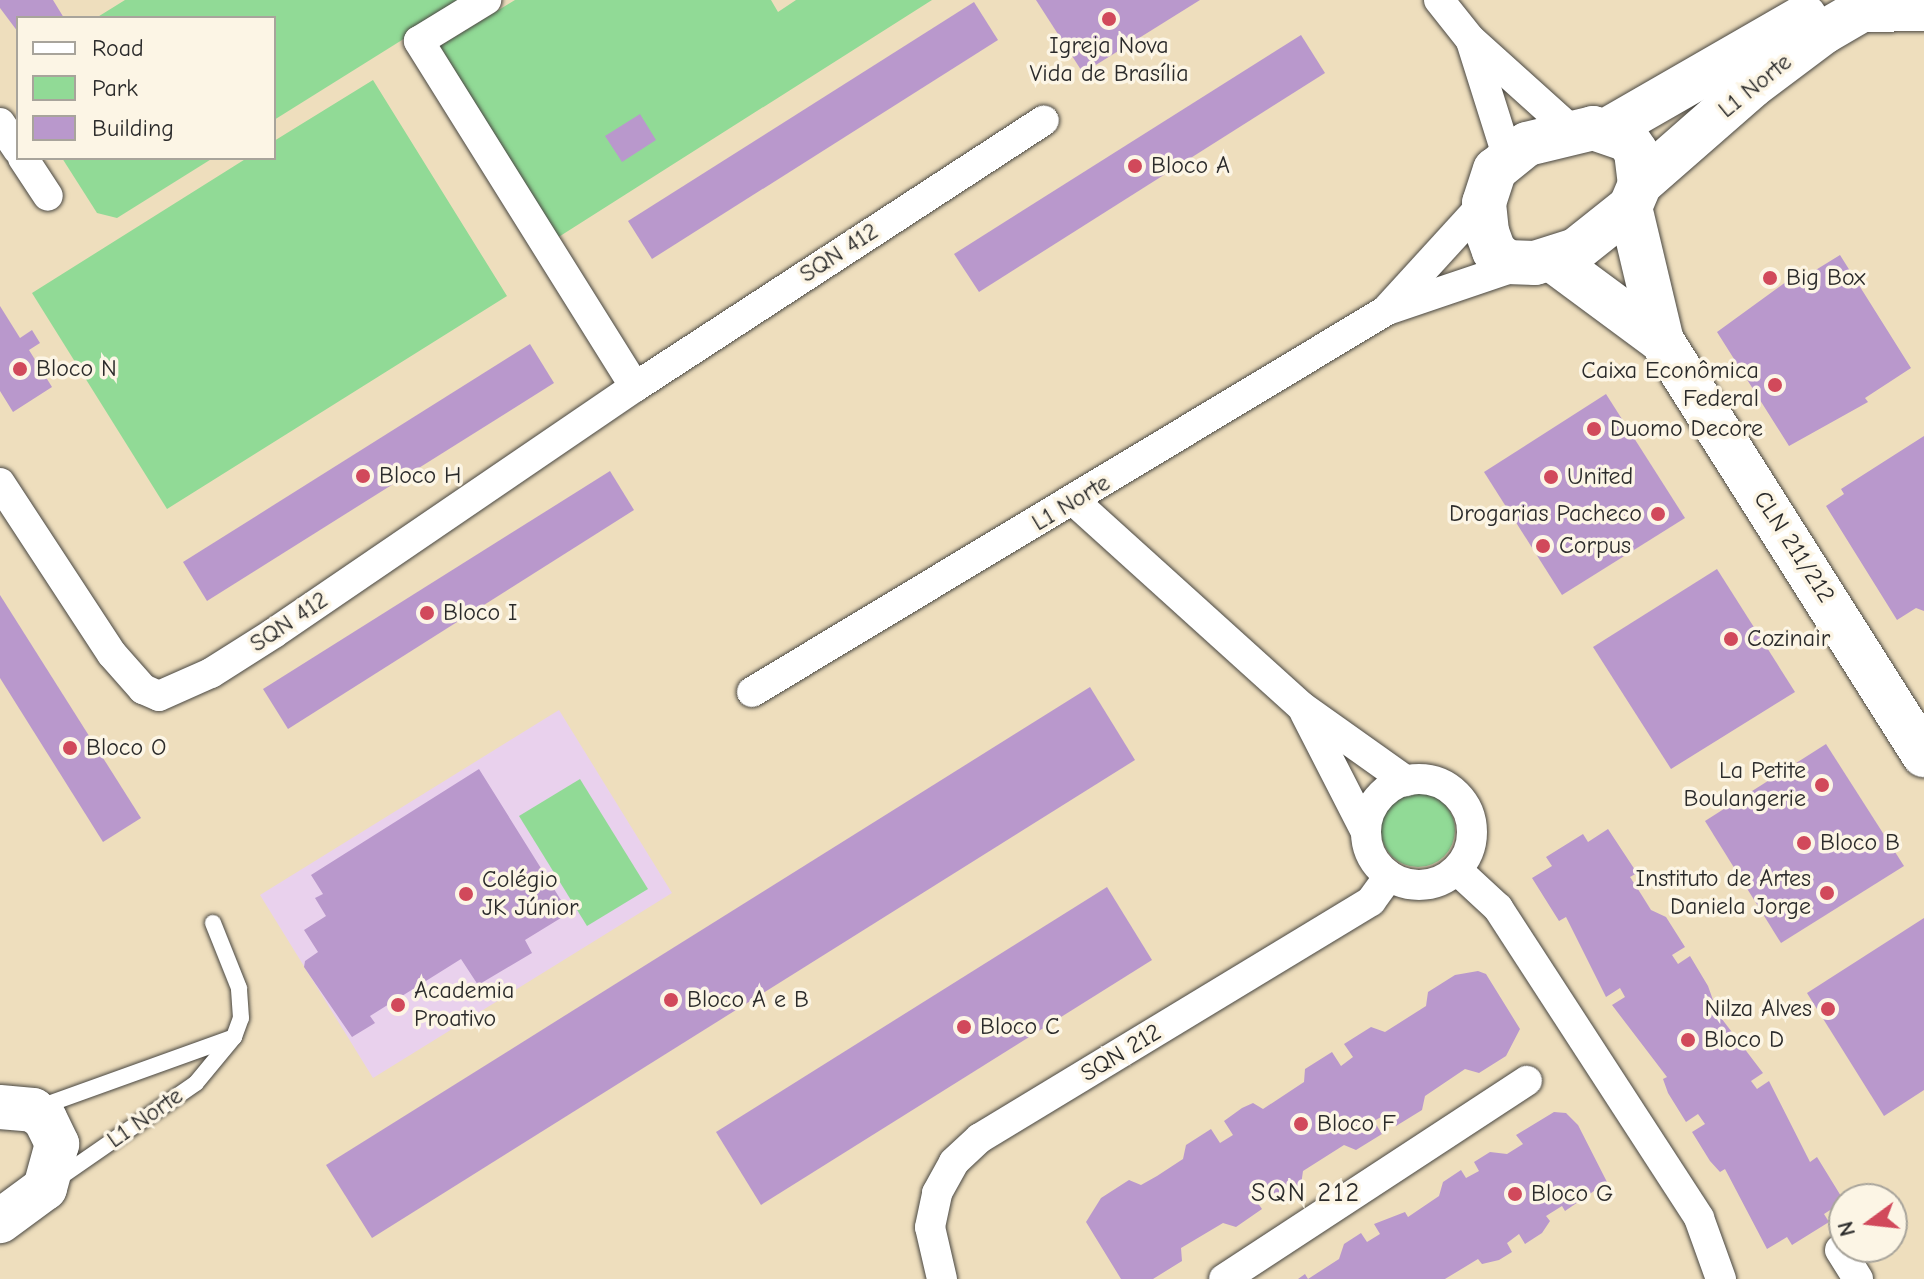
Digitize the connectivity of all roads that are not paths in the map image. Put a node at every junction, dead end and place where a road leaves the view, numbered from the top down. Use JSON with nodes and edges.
{"nodes":[{"id":1,"x":486,"y":0,"type":"edge"},
{"id":2,"x":1439,"y":0,"type":"edge"},
{"id":3,"x":1857,"y":3,"type":"edge"},
{"id":4,"x":1924,"y":9,"type":"edge"},
{"id":5,"x":1470,"y":39,"type":"junction"},
{"id":6,"x":1044,"y":120,"type":"dead end"},
{"id":7,"x":0,"y":123,"type":"edge"},
{"id":8,"x":1589,"y":130,"type":"junction"},
{"id":9,"x":16,"y":147,"type":"edge"},
{"id":10,"x":1507,"y":155,"type":"junction"},
{"id":11,"x":24,"y":160,"type":"edge"},
{"id":12,"x":1635,"y":195,"type":"junction"},
{"id":13,"x":48,"y":196,"type":"dead end"},
{"id":14,"x":1484,"y":203,"type":"junction"},
{"id":15,"x":1535,"y":262,"type":"junction"},
{"id":16,"x":1387,"y":310,"type":"junction"},
{"id":17,"x":1662,"y":341,"type":"junction"},
{"id":18,"x":635,"y":387,"type":"junction"},
{"id":19,"x":0,"y":483,"type":"edge"},
{"id":20,"x":1074,"y":501,"type":"junction"},
{"id":21,"x":752,"y":692,"type":"dead end"},
{"id":22,"x":1302,"y":707,"type":"junction"},
{"id":23,"x":1924,"y":755,"type":"edge"},
{"id":24,"x":1406,"y":781,"type":"junction"},
{"id":25,"x":1366,"y":832,"type":"junction"},
{"id":26,"x":1457,"y":870,"type":"junction"},
{"id":27,"x":1389,"y":876,"type":"junction"},
{"id":28,"x":213,"y":923,"type":"dead end"},
{"id":29,"x":234,"y":1037,"type":"junction"},
{"id":30,"x":1527,"y":1081,"type":"dead end"},
{"id":31,"x":16,"y":1109,"type":"edge"},
{"id":32,"x":45,"y":1188,"type":"junction"},
{"id":33,"x":0,"y":1221,"type":"edge"},
{"id":34,"x":942,"y":1279,"type":"edge"},
{"id":35,"x":1224,"y":1279,"type":"edge"},
{"id":36,"x":1721,"y":1279,"type":"edge"}],
"edges":[{"from":1,"to":18,"type":"street"},
{"from":2,"to":5,"type":"street"},
{"from":3,"to":4,"type":"street"},
{"from":3,"to":8,"type":"street","name":"L1 Norte"},
{"from":3,"to":12,"type":"street","name":"L1 Norte"},
{"from":5,"to":8,"type":"street"},
{"from":5,"to":10,"type":"street"},
{"from":6,"to":18,"type":"street","name":"SQN 412"},
{"from":7,"to":9,"type":"street"},
{"from":8,"to":10,"type":"street"},
{"from":8,"to":12,"type":"street"},
{"from":10,"to":14,"type":"street"},
{"from":11,"to":13,"type":"street"},
{"from":12,"to":15,"type":"street"},
{"from":12,"to":17,"type":"street","name":"CLN 211/212"},
{"from":14,"to":15,"type":"street"},
{"from":14,"to":16,"type":"street","name":"L1 Norte"},
{"from":15,"to":16,"type":"street","name":"L1 Norte"},
{"from":15,"to":17,"type":"street","name":"CLN 211/212"},
{"from":16,"to":20,"type":"street","name":"L1 Norte"},
{"from":17,"to":23,"type":"street","name":"CLN 211/212"},
{"from":18,"to":19,"type":"street","name":"SQN 412"},
{"from":20,"to":21,"type":"street","name":"L1 Norte"},
{"from":20,"to":22,"type":"street"},
{"from":22,"to":24,"type":"street"},
{"from":22,"to":25,"type":"street"},
{"from":24,"to":25,"type":"street"},
{"from":24,"to":26,"type":"street"},
{"from":25,"to":27,"type":"street"},
{"from":26,"to":27,"type":"street"},
{"from":26,"to":36,"type":"street"},
{"from":27,"to":34,"type":"street","name":"SQN 212"},
{"from":28,"to":29,"type":"lane"},
{"from":29,"to":31,"type":"lane","name":"L1 Norte"},
{"from":29,"to":32,"type":"lane","name":"L1 Norte"},
{"from":30,"to":35,"type":"street"},
{"from":31,"to":32,"type":"street"},
{"from":32,"to":33,"type":"street"}]}
